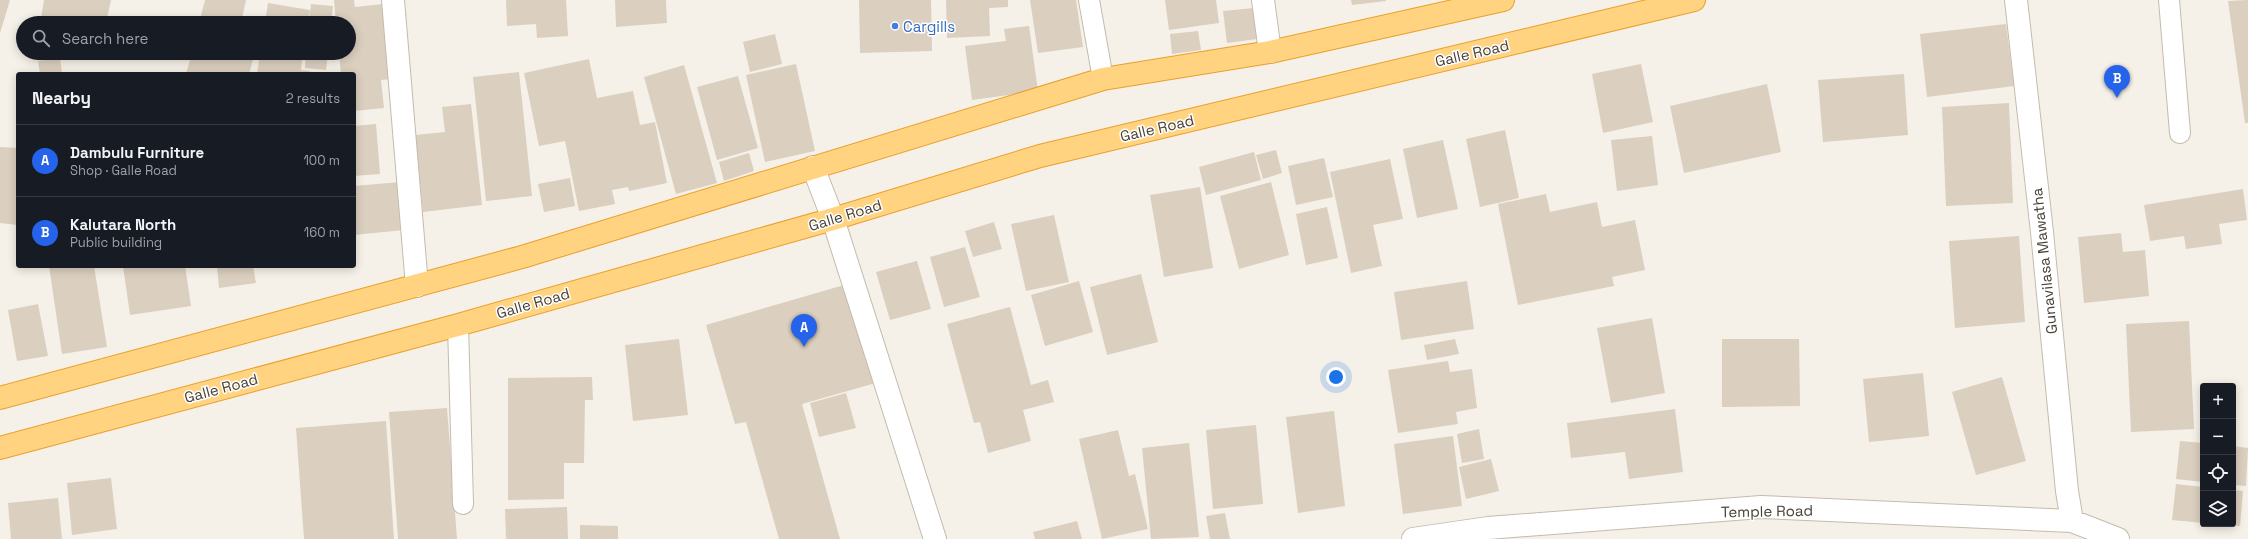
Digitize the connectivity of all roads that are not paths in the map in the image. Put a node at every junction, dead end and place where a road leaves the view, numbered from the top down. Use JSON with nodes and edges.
{"nodes":[{"id":1,"x":393,"y":0,"type":"edge"},
{"id":2,"x":1089,"y":0,"type":"edge"},
{"id":3,"x":1263,"y":0,"type":"edge"},
{"id":4,"x":1503,"y":0,"type":"edge"},
{"id":5,"x":1694,"y":0,"type":"edge"},
{"id":6,"x":2016,"y":0,"type":"edge"},
{"id":7,"x":2169,"y":0,"type":"edge"},
{"id":8,"x":1270,"y":52,"type":"junction"},
{"id":9,"x":1103,"y":79,"type":"junction"},
{"id":10,"x":2180,"y":133,"type":"dead end"},
{"id":11,"x":813,"y":167,"type":"junction"},
{"id":12,"x":833,"y":219,"type":"junction"},
{"id":13,"x":417,"y":286,"type":"junction"},
{"id":14,"x":458,"y":325,"type":"junction"},
{"id":15,"x":0,"y":398,"type":"edge"},
{"id":16,"x":0,"y":448,"type":"edge"},
{"id":17,"x":463,"y":504,"type":"dead end"},
{"id":18,"x":2072,"y":521,"type":"junction"},
{"id":19,"x":935,"y":539,"type":"edge"},
{"id":20,"x":1413,"y":539,"type":"edge"},
{"id":21,"x":2118,"y":539,"type":"edge"}],
"edges":[{"from":1,"to":13,"type":"street"},
{"from":2,"to":9,"type":"lane"},
{"from":3,"to":8,"type":"street"},
{"from":4,"to":8,"type":"highway"},
{"from":5,"to":12,"type":"highway","name":"Galle Road"},
{"from":6,"to":18,"type":"street","name":"Gunavilasa Mawatha"},
{"from":7,"to":10,"type":"lane"},
{"from":8,"to":9,"type":"highway"},
{"from":9,"to":11,"type":"highway"},
{"from":11,"to":12,"type":"street"},
{"from":11,"to":13,"type":"highway"},
{"from":12,"to":14,"type":"highway","name":"Galle Road"},
{"from":12,"to":19,"type":"street"},
{"from":13,"to":15,"type":"highway"},
{"from":14,"to":16,"type":"highway","name":"Galle Road"},
{"from":14,"to":17,"type":"lane"},
{"from":18,"to":20,"type":"street","name":"Temple Road"},
{"from":18,"to":21,"type":"street","name":"Temple Road"}]}
